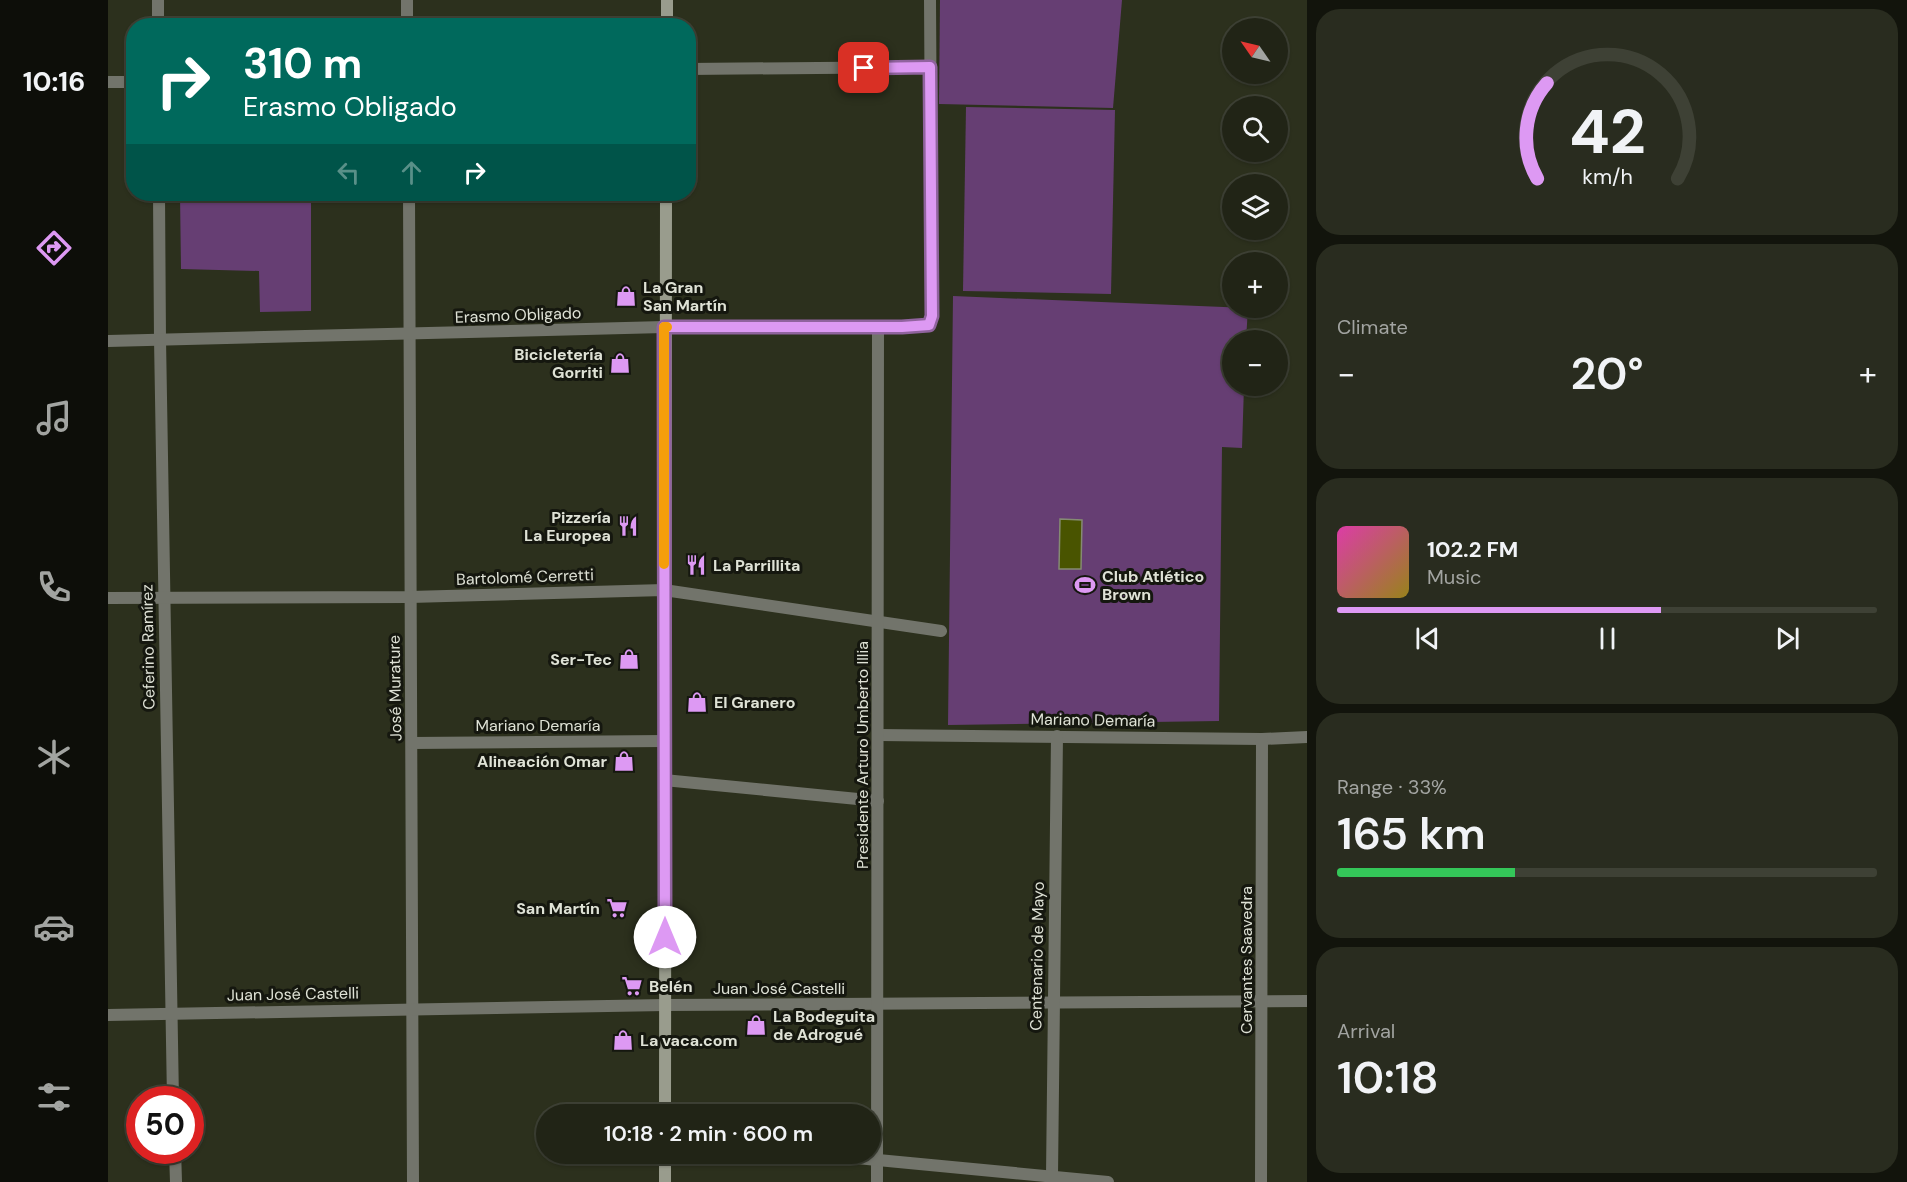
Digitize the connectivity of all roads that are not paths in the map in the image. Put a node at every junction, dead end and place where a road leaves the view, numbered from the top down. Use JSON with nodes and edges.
{"nodes":[{"id":1,"x":158,"y":0,"type":"edge"},
{"id":2,"x":407,"y":0,"type":"edge"},
{"id":3,"x":667,"y":0,"type":"edge"},
{"id":4,"x":930,"y":0,"type":"edge"},
{"id":5,"x":158,"y":18,"type":"edge"},
{"id":6,"x":407,"y":18,"type":"edge"},
{"id":7,"x":667,"y":18,"type":"edge"},
{"id":8,"x":930,"y":67,"type":"junction"},
{"id":9,"x":696,"y":69,"type":"edge"},
{"id":10,"x":108,"y":82,"type":"edge"},
{"id":11,"x":126,"y":82,"type":"edge"},
{"id":12,"x":159,"y":201,"type":"edge"},
{"id":13,"x":409,"y":201,"type":"edge"},
{"id":14,"x":666,"y":201,"type":"edge"},
{"id":15,"x":664,"y":327,"type":"junction"},
{"id":16,"x":878,"y":327,"type":"junction"},
{"id":17,"x":411,"y":334,"type":"junction"},
{"id":18,"x":160,"y":339,"type":"junction"},
{"id":19,"x":108,"y":341,"type":"edge"},
{"id":20,"x":664,"y":590,"type":"junction"},
{"id":21,"x":164,"y":597,"type":"junction"},
{"id":22,"x":410,"y":597,"type":"junction"},
{"id":23,"x":108,"y":598,"type":"edge"},
{"id":24,"x":879,"y":622,"type":"junction"},
{"id":25,"x":941,"y":631,"type":"dead end"},
{"id":26,"x":879,"y":735,"type":"junction"},
{"id":27,"x":1057,"y":736,"type":"junction"},
{"id":28,"x":1307,"y":737,"type":"edge"},
{"id":29,"x":1262,"y":739,"type":"junction"},
{"id":30,"x":664,"y":741,"type":"junction"},
{"id":31,"x":412,"y":742,"type":"junction"},
{"id":32,"x":664,"y":780,"type":"junction"},
{"id":33,"x":878,"y":801,"type":"junction"},
{"id":34,"x":1052,"y":1001,"type":"junction"},
{"id":35,"x":1262,"y":1001,"type":"junction"},
{"id":36,"x":1307,"y":1001,"type":"edge"},
{"id":37,"x":877,"y":1004,"type":"junction"},
{"id":38,"x":665,"y":1005,"type":"junction"},
{"id":39,"x":413,"y":1008,"type":"junction"},
{"id":40,"x":170,"y":1013,"type":"junction"},
{"id":41,"x":108,"y":1014,"type":"edge"},
{"id":42,"x":173,"y":1086,"type":"edge"},
{"id":43,"x":665,"y":1104,"type":"edge"},
{"id":44,"x":877,"y":1104,"type":"edge"},
{"id":45,"x":881,"y":1160,"type":"edge"},
{"id":46,"x":175,"y":1164,"type":"edge"},
{"id":47,"x":665,"y":1164,"type":"edge"},
{"id":48,"x":877,"y":1164,"type":"edge"},
{"id":49,"x":1052,"y":1176,"type":"junction"},
{"id":50,"x":176,"y":1182,"type":"edge"},
{"id":51,"x":413,"y":1182,"type":"edge"},
{"id":52,"x":665,"y":1182,"type":"edge"},
{"id":53,"x":877,"y":1182,"type":"edge"},
{"id":54,"x":1108,"y":1182,"type":"edge"},
{"id":55,"x":1261,"y":1182,"type":"edge"}],
"edges":[{"from":1,"to":5,"type":"street"},
{"from":2,"to":6,"type":"street"},
{"from":3,"to":7,"type":"main road"},
{"from":4,"to":8,"type":"street"},
{"from":8,"to":9,"type":"street"},
{"from":8,"to":16,"type":"street","name":"Erasmo Obligado"},
{"from":10,"to":11,"type":"street"},
{"from":12,"to":18,"type":"street","name":"Ceferino Ramírez"},
{"from":13,"to":17,"type":"street","name":"José Murature"},
{"from":14,"to":15,"type":"main road"},
{"from":15,"to":16,"type":"street","name":"Erasmo Obligado"},
{"from":15,"to":17,"type":"street","name":"Erasmo Obligado"},
{"from":15,"to":20,"type":"main road"},
{"from":16,"to":24,"type":"street","name":"Presidente Arturo Umberto Illia"},
{"from":17,"to":18,"type":"street","name":"Erasmo Obligado"},
{"from":17,"to":22,"type":"street","name":"José Murature"},
{"from":18,"to":19,"type":"street","name":"Erasmo Obligado"},
{"from":18,"to":21,"type":"street","name":"Ceferino Ramírez"},
{"from":20,"to":22,"type":"street","name":"Bartolomé Cerretti"},
{"from":20,"to":24,"type":"street","name":"Bartolomé Cerretti"},
{"from":20,"to":30,"type":"main road"},
{"from":21,"to":22,"type":"street","name":"Bartolomé Cerretti"},
{"from":21,"to":23,"type":"street","name":"Bartolomé Cerretti"},
{"from":21,"to":40,"type":"street","name":"Ceferino Ramírez"},
{"from":22,"to":31,"type":"street","name":"José Murature"},
{"from":24,"to":25,"type":"street","name":"Bartolomé Cerretti"},
{"from":24,"to":26,"type":"street","name":"Presidente Arturo Umberto Illia"},
{"from":26,"to":27,"type":"street","name":"Mariano Demaría"},
{"from":26,"to":33,"type":"street","name":"Presidente Arturo Umberto Illia"},
{"from":27,"to":29,"type":"street","name":"Mariano Demaría"},
{"from":27,"to":34,"type":"street","name":"Centenario de Mayo"},
{"from":28,"to":29,"type":"street","name":"Mariano Demaría"},
{"from":29,"to":35,"type":"street","name":"Cervantes Saavedra"},
{"from":30,"to":31,"type":"street","name":"Mariano Demaría"},
{"from":30,"to":32,"type":"main road"},
{"from":31,"to":39,"type":"street","name":"José Murature"},
{"from":32,"to":33,"type":"street"},
{"from":32,"to":38,"type":"main road"},
{"from":33,"to":37,"type":"street","name":"Presidente Arturo Umberto Illia"},
{"from":34,"to":35,"type":"street","name":"Juan José Castelli"},
{"from":34,"to":37,"type":"street","name":"Juan José Castelli"},
{"from":34,"to":49,"type":"street","name":"Centenario de Mayo"},
{"from":35,"to":36,"type":"street","name":"Juan José Castelli"},
{"from":35,"to":55,"type":"street","name":"Cervantes Saavedra"},
{"from":37,"to":38,"type":"street","name":"Juan José Castelli"},
{"from":37,"to":44,"type":"street","name":"Presidente Arturo Umberto Illia"},
{"from":38,"to":39,"type":"street","name":"Juan José Castelli"},
{"from":38,"to":43,"type":"main road"},
{"from":39,"to":40,"type":"street","name":"Juan José Castelli"},
{"from":39,"to":51,"type":"street","name":"José Murature"},
{"from":40,"to":41,"type":"street","name":"Juan José Castelli"},
{"from":40,"to":42,"type":"street","name":"Ceferino Ramírez"},
{"from":45,"to":49,"type":"street"},
{"from":46,"to":50,"type":"street"},
{"from":47,"to":52,"type":"main road"},
{"from":48,"to":53,"type":"street","name":"Presidente Arturo Umberto Illia"},
{"from":49,"to":54,"type":"street"}]}
